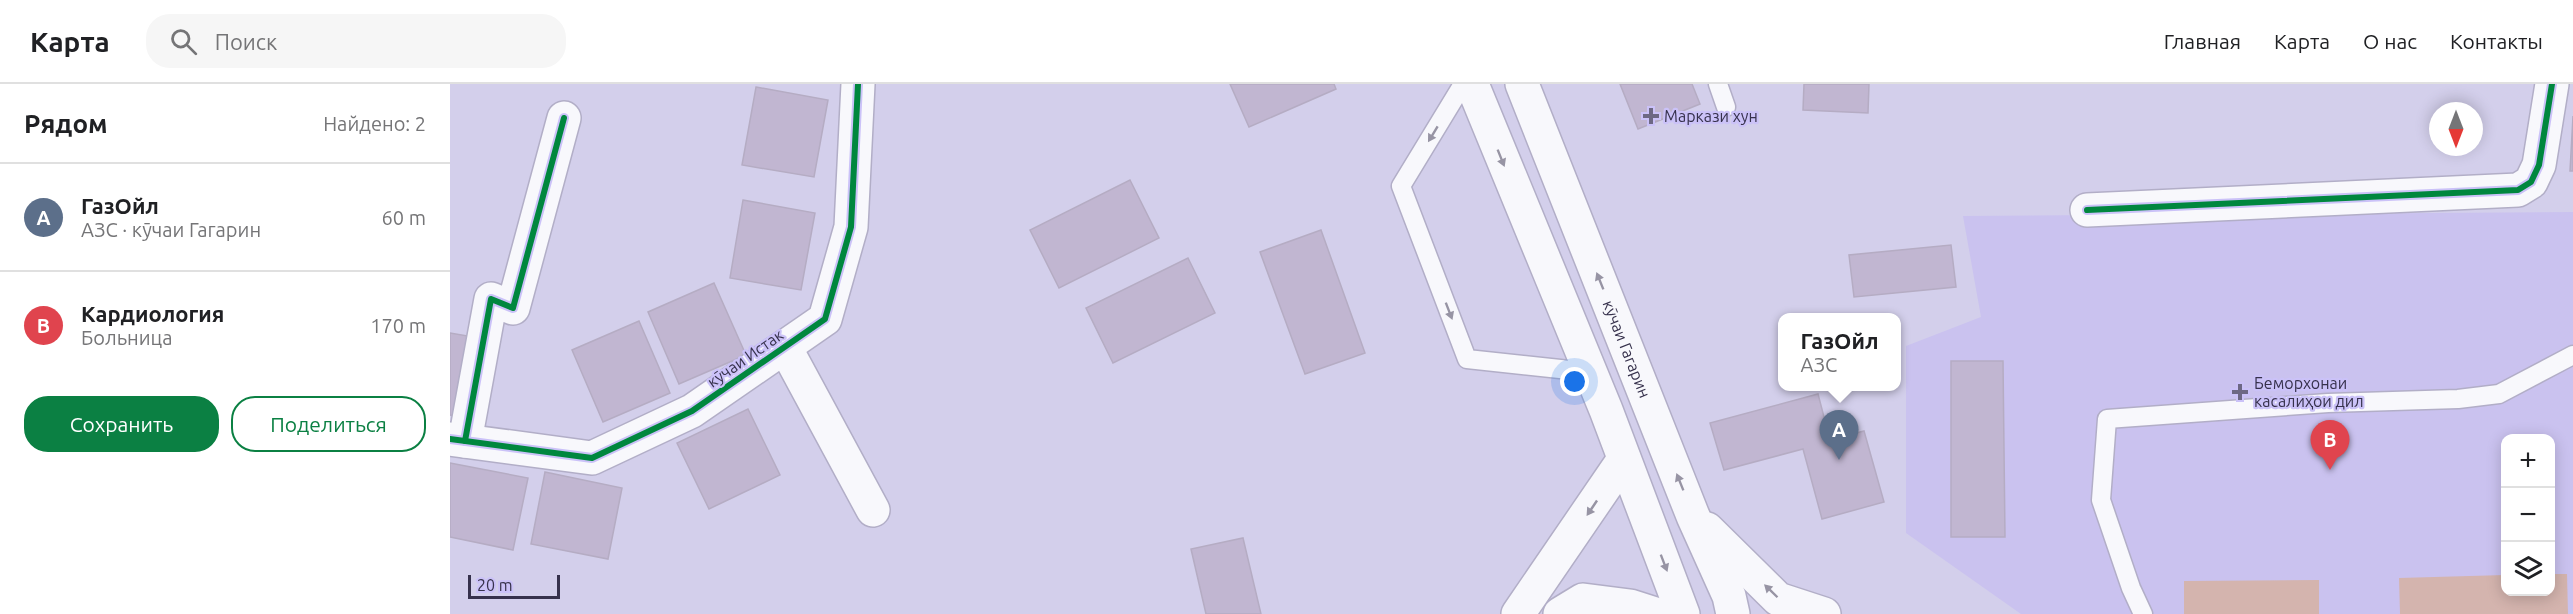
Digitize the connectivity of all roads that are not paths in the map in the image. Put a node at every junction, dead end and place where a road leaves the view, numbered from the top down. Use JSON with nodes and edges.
{"nodes":[{"id":1,"x":858,"y":84,"type":"edge"},
{"id":2,"x":1463,"y":84,"type":"edge"},
{"id":3,"x":1472,"y":84,"type":"edge"},
{"id":4,"x":1522,"y":84,"type":"edge"},
{"id":5,"x":1718,"y":84,"type":"edge"},
{"id":6,"x":2552,"y":84,"type":"edge"},
{"id":7,"x":1726,"y":107,"type":"dead end"},
{"id":8,"x":564,"y":118,"type":"dead end"},
{"id":9,"x":2086,"y":210,"type":"dead end"},
{"id":10,"x":785,"y":347,"type":"junction"},
{"id":11,"x":2573,"y":355,"type":"edge"},
{"id":12,"x":1588,"y":372,"type":"junction"},
{"id":13,"x":458,"y":440,"type":"edge"},
{"id":14,"x":1624,"y":459,"type":"junction"},
{"id":15,"x":873,"y":510,"type":"dead end"},
{"id":16,"x":1693,"y":516,"type":"junction"},
{"id":17,"x":1518,"y":614,"type":"edge"},
{"id":18,"x":1560,"y":614,"type":"edge"},
{"id":19,"x":1655,"y":614,"type":"edge"},
{"id":20,"x":1683,"y":614,"type":"edge"},
{"id":21,"x":1733,"y":614,"type":"edge"},
{"id":22,"x":1824,"y":614,"type":"edge"},
{"id":23,"x":2143,"y":614,"type":"edge"}],
"edges":[{"from":1,"to":10,"type":"main road","name":"кӯчаи Истак"},
{"from":2,"to":12,"type":"lane","one_way":true},
{"from":3,"to":12,"type":"main road","one_way":true},
{"from":16,"to":4,"type":"main road","name":"кӯчаи Гагарин","one_way":true},
{"from":5,"to":7,"type":"lane"},
{"from":6,"to":9,"type":"main road"},
{"from":8,"to":13,"type":"main road"},
{"from":10,"to":13,"type":"main road","name":"кӯчаи Истак"},
{"from":10,"to":15,"type":"main road"},
{"from":11,"to":23,"type":"lane"},
{"from":12,"to":14,"type":"main road"},
{"from":14,"to":17,"type":"main road","one_way":true},
{"from":14,"to":20,"type":"main road","one_way":true},
{"from":16,"to":21,"type":"main road","name":"кӯчаи Гагарин"},
{"from":22,"to":16,"type":"main road","one_way":true},
{"from":18,"to":19,"type":"main road"}]}
